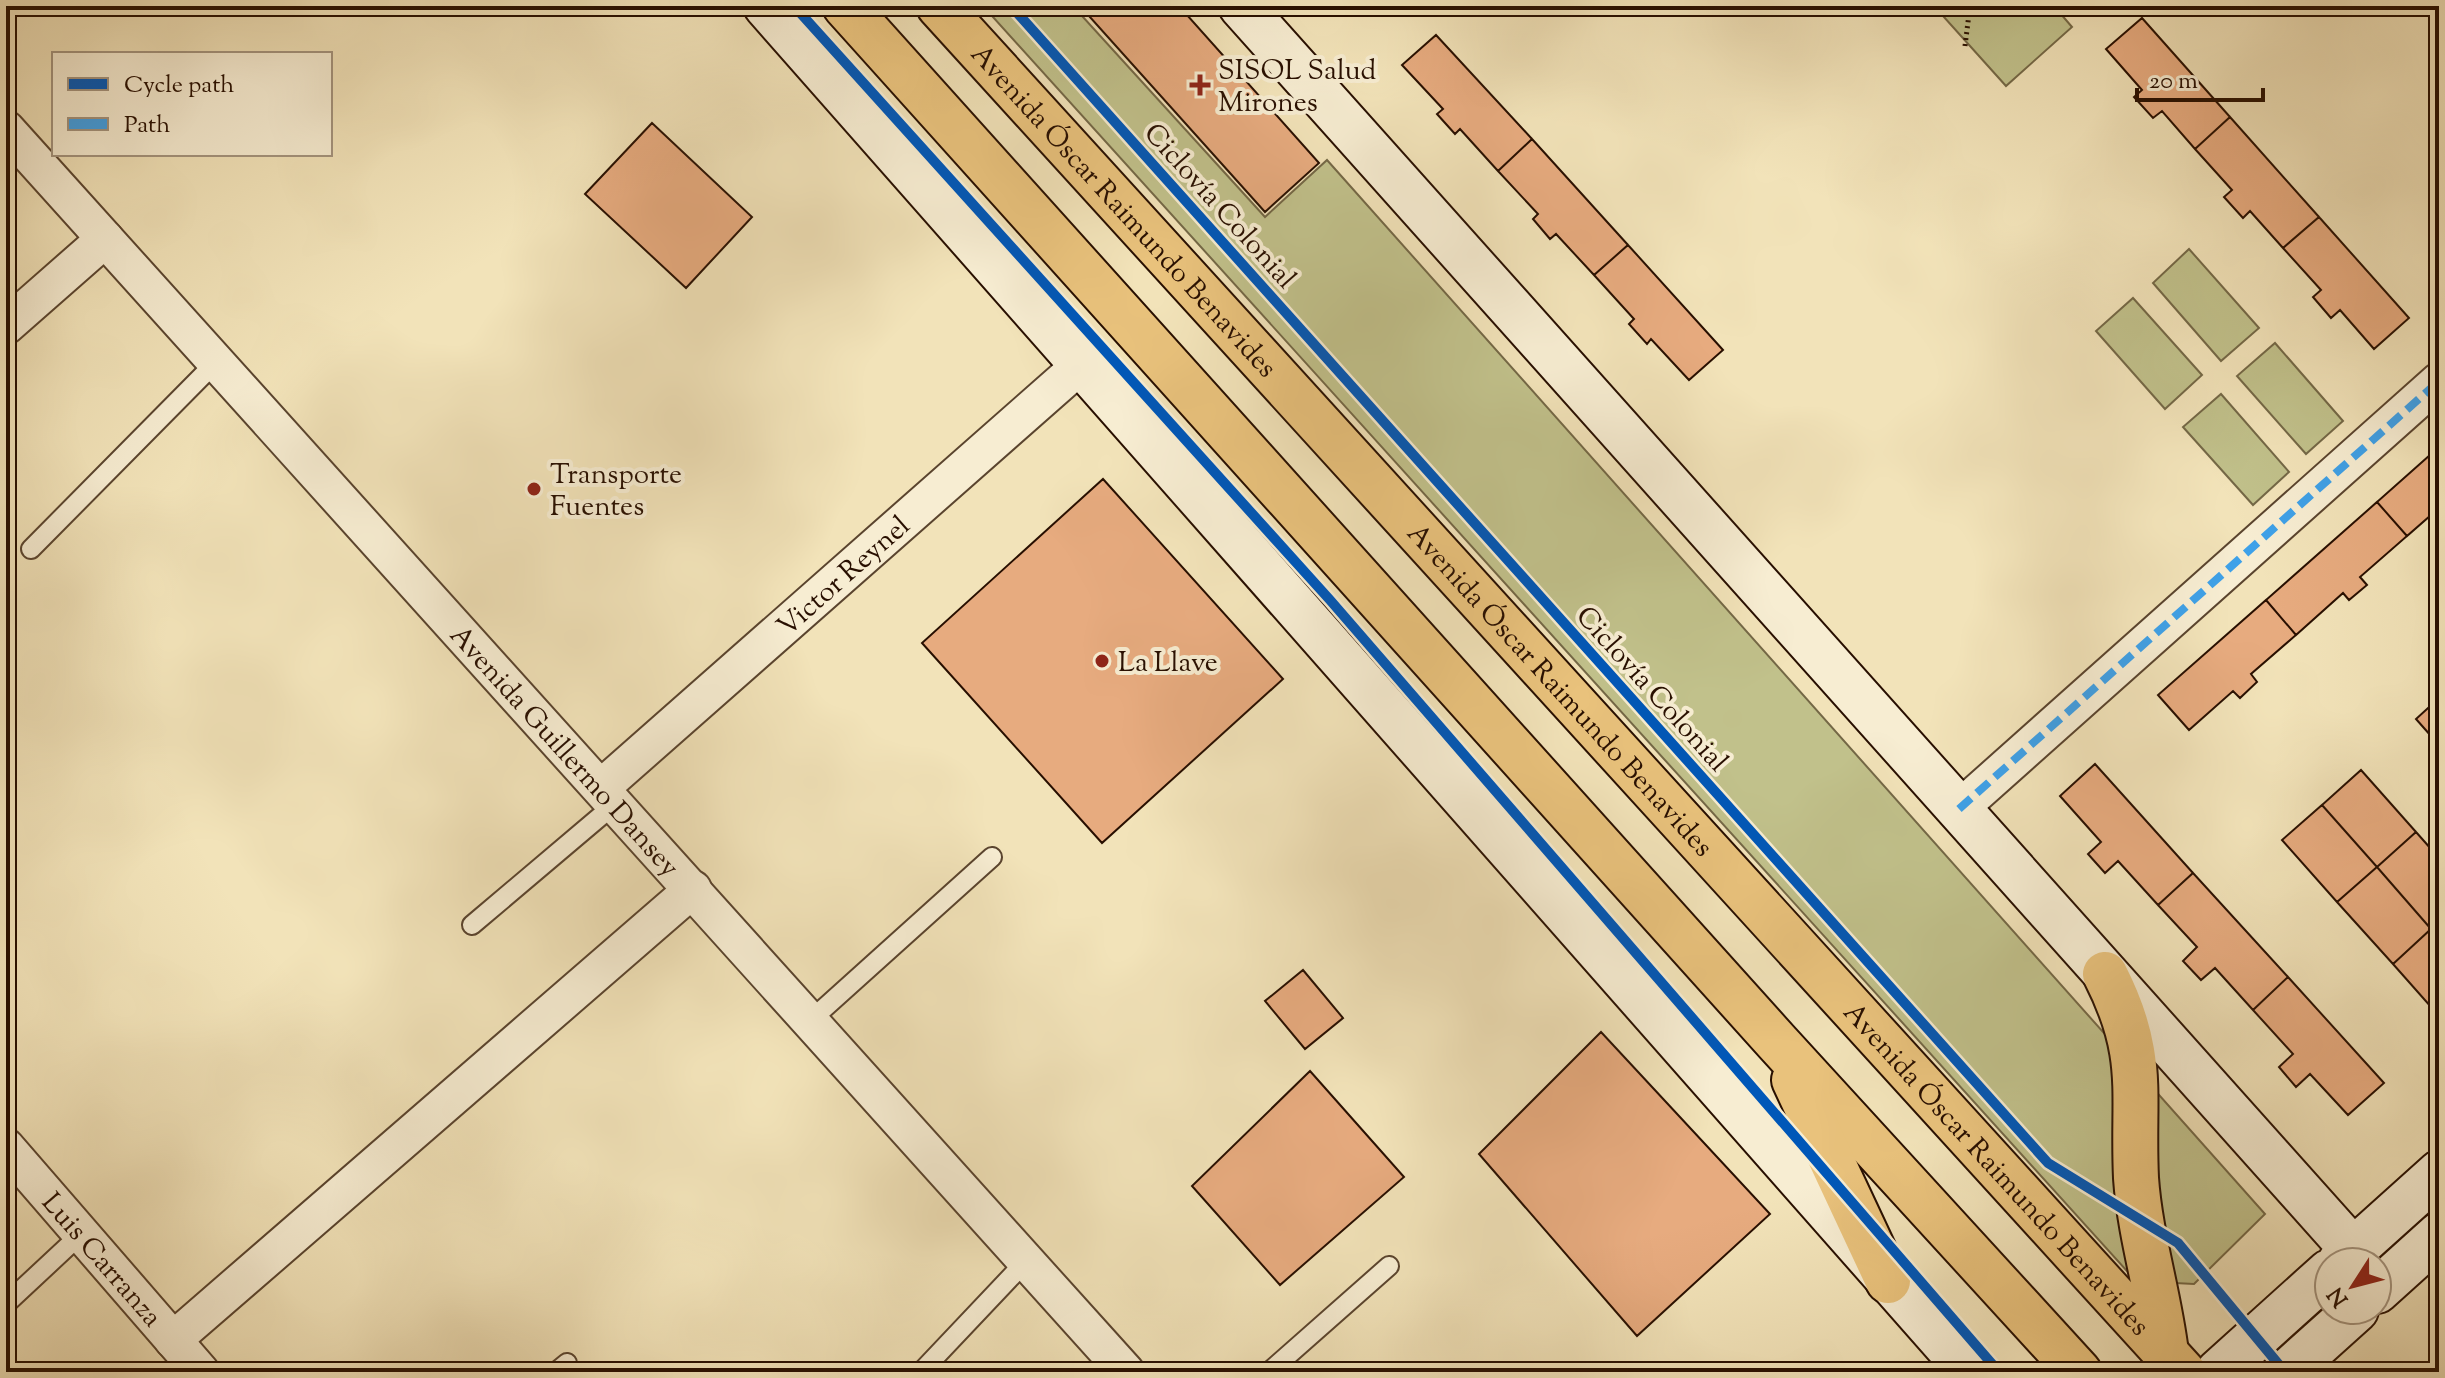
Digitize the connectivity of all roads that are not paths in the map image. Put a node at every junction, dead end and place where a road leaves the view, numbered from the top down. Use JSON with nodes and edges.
{"nodes":[{"id":1,"x":766,"y":6,"type":"edge"},
{"id":2,"x":845,"y":6,"type":"edge"},
{"id":3,"x":939,"y":6,"type":"edge"},
{"id":4,"x":1241,"y":6,"type":"edge"},
{"id":5,"x":6,"y":129,"type":"edge"},
{"id":6,"x":105,"y":239,"type":"junction"},
{"id":7,"x":6,"y":326,"type":"edge"},
{"id":8,"x":216,"y":362,"type":"junction"},
{"id":9,"x":1083,"y":363,"type":"junction"},
{"id":10,"x":2439,"y":381,"type":"edge"},
{"id":11,"x":31,"y":549,"type":"dead end"},
{"id":12,"x":608,"y":796,"type":"junction"},
{"id":13,"x":1959,"y":809,"type":"junction"},
{"id":14,"x":992,"y":857,"type":"dead end"},
{"id":15,"x":693,"y":889,"type":"junction"},
{"id":16,"x":472,"y":925,"type":"dead end"},
{"id":17,"x":2105,"y":974,"type":"junction"},
{"id":18,"x":811,"y":1020,"type":"junction"},
{"id":19,"x":1776,"y":1041,"type":"junction"},
{"id":20,"x":6,"y":1147,"type":"edge"},
{"id":21,"x":2439,"y":1173,"type":"edge"},
{"id":22,"x":81,"y":1234,"type":"junction"},
{"id":23,"x":2439,"y":1235,"type":"edge"},
{"id":24,"x":2328,"y":1246,"type":"edge"},
{"id":25,"x":2357,"y":1246,"type":"edge"},
{"id":26,"x":1026,"y":1261,"type":"junction"},
{"id":27,"x":1389,"y":1266,"type":"dead end"},
{"id":28,"x":2393,"y":1277,"type":"edge"},
{"id":29,"x":1888,"y":1281,"type":"junction"},
{"id":30,"x":2313,"y":1286,"type":"edge"},
{"id":31,"x":6,"y":1304,"type":"edge"},
{"id":32,"x":2338,"y":1326,"type":"edge"},
{"id":33,"x":173,"y":1340,"type":"junction"},
{"id":34,"x":2174,"y":1362,"type":"edge"},
{"id":35,"x":201,"y":1372,"type":"edge"},
{"id":36,"x":921,"y":1372,"type":"edge"},
{"id":37,"x":1126,"y":1372,"type":"edge"},
{"id":38,"x":1269,"y":1372,"type":"edge"},
{"id":39,"x":1970,"y":1372,"type":"edge"},
{"id":40,"x":2079,"y":1372,"type":"edge"},
{"id":41,"x":2218,"y":1372,"type":"edge"},
{"id":42,"x":2287,"y":1372,"type":"edge"}],
"edges":[{"from":1,"to":9,"type":"street"},
{"from":2,"to":19,"type":"main road"},
{"from":3,"to":34,"type":"main road","name":"Avenida Óscar Raimundo Benavides"},
{"from":4,"to":13,"type":"street"},
{"from":5,"to":6,"type":"street","name":"Avenida Guillermo Dansey"},
{"from":6,"to":7,"type":"street"},
{"from":6,"to":8,"type":"street","name":"Avenida Guillermo Dansey"},
{"from":8,"to":11,"type":"lane"},
{"from":8,"to":12,"type":"street","name":"Avenida Guillermo Dansey"},
{"from":9,"to":12,"type":"street","name":"Victor Reynel"},
{"from":9,"to":29,"type":"street"},
{"from":10,"to":13,"type":"street"},
{"from":12,"to":15,"type":"street","name":"Avenida Guillermo Dansey"},
{"from":12,"to":16,"type":"lane"},
{"from":13,"to":17,"type":"street"},
{"from":14,"to":18,"type":"lane"},
{"from":15,"to":18,"type":"street","name":"Avenida Guillermo Dansey"},
{"from":15,"to":33,"type":"street"},
{"from":17,"to":24,"type":"street"},
{"from":17,"to":34,"type":"main road"},
{"from":18,"to":26,"type":"street","name":"Avenida Guillermo Dansey"},
{"from":19,"to":29,"type":"main road"},
{"from":19,"to":40,"type":"main road"},
{"from":20,"to":22,"type":"street","name":"Luis Carranza"},
{"from":21,"to":25,"type":"street"},
{"from":22,"to":31,"type":"lane"},
{"from":22,"to":33,"type":"street","name":"Luis Carranza"},
{"from":23,"to":28,"type":"street"},
{"from":26,"to":36,"type":"lane"},
{"from":26,"to":37,"type":"street","name":"Avenida Guillermo Dansey"},
{"from":27,"to":38,"type":"lane"},
{"from":29,"to":39,"type":"street"},
{"from":30,"to":41,"type":"street"},
{"from":32,"to":42,"type":"street"},
{"from":33,"to":35,"type":"street","name":"Luis Carranza"}]}
